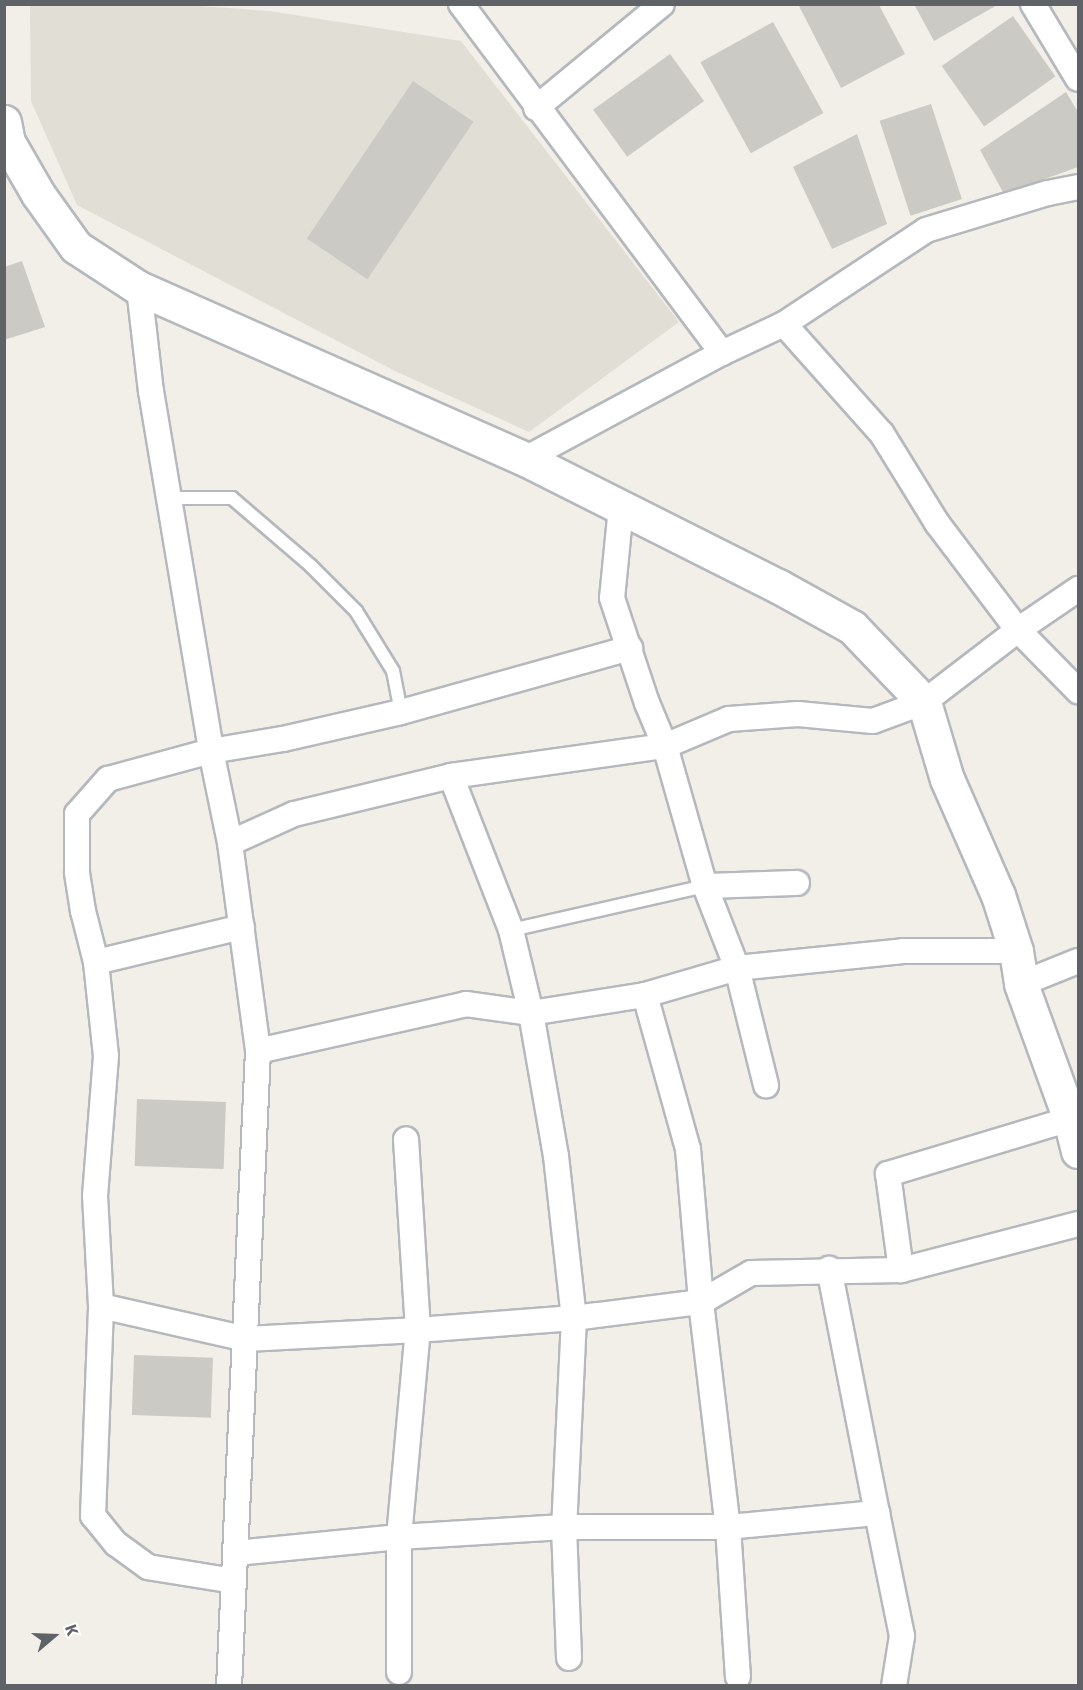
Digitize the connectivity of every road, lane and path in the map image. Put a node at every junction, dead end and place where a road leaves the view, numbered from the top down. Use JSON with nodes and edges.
{"nodes":[{"id":1,"x":461,"y":4,"type":"edge"},
{"id":2,"x":662,"y":4,"type":"edge"},
{"id":3,"x":1033,"y":4,"type":"edge"},
{"id":4,"x":1078,"y":79,"type":"edge"},
{"id":5,"x":536,"y":108,"type":"junction"},
{"id":6,"x":4,"y":122,"type":"edge"},
{"id":7,"x":1078,"y":187,"type":"edge"},
{"id":8,"x":139,"y":288,"type":"junction"},
{"id":9,"x":784,"y":324,"type":"junction"},
{"id":10,"x":722,"y":353,"type":"junction"},
{"id":11,"x":525,"y":459,"type":"junction"},
{"id":12,"x":169,"y":498,"type":"junction"},
{"id":13,"x":621,"y":507,"type":"junction"},
{"id":14,"x":1078,"y":589,"type":"edge"},
{"id":15,"x":1018,"y":630,"type":"junction"},
{"id":16,"x":630,"y":648,"type":"junction"},
{"id":17,"x":1078,"y":691,"type":"edge"},
{"id":18,"x":924,"y":702,"type":"junction"},
{"id":19,"x":401,"y":712,"type":"junction"},
{"id":20,"x":665,"y":746,"type":"junction"},
{"id":21,"x":211,"y":751,"type":"junction"},
{"id":22,"x":451,"y":776,"type":"junction"},
{"id":23,"x":230,"y":843,"type":"junction"},
{"id":24,"x":797,"y":883,"type":"dead end"},
{"id":25,"x":705,"y":886,"type":"junction"},
{"id":26,"x":242,"y":927,"type":"junction"},
{"id":27,"x":511,"y":930,"type":"junction"},
{"id":28,"x":1016,"y":951,"type":"junction"},
{"id":29,"x":1078,"y":961,"type":"edge"},
{"id":30,"x":96,"y":962,"type":"junction"},
{"id":31,"x":736,"y":968,"type":"junction"},
{"id":32,"x":1022,"y":984,"type":"junction"},
{"id":33,"x":645,"y":995,"type":"junction"},
{"id":34,"x":531,"y":1013,"type":"junction"},
{"id":35,"x":258,"y":1051,"type":"junction"},
{"id":36,"x":766,"y":1085,"type":"dead end"},
{"id":37,"x":1070,"y":1119,"type":"junction"},
{"id":38,"x":406,"y":1139,"type":"dead end"},
{"id":39,"x":1078,"y":1151,"type":"edge"},
{"id":40,"x":1078,"y":1224,"type":"edge"},
{"id":41,"x":829,"y":1269,"type":"junction"},
{"id":42,"x":901,"y":1270,"type":"junction"},
{"id":43,"x":701,"y":1302,"type":"junction"},
{"id":44,"x":101,"y":1306,"type":"junction"},
{"id":45,"x":574,"y":1318,"type":"junction"},
{"id":46,"x":418,"y":1330,"type":"junction"},
{"id":47,"x":246,"y":1339,"type":"junction"},
{"id":48,"x":877,"y":1513,"type":"junction"},
{"id":49,"x":564,"y":1527,"type":"junction"},
{"id":50,"x":728,"y":1527,"type":"junction"},
{"id":51,"x":399,"y":1537,"type":"junction"},
{"id":52,"x":236,"y":1553,"type":"junction"},
{"id":53,"x":234,"y":1581,"type":"junction"},
{"id":54,"x":569,"y":1658,"type":"dead end"},
{"id":55,"x":399,"y":1672,"type":"dead end"},
{"id":56,"x":738,"y":1677,"type":"dead end"},
{"id":57,"x":230,"y":1686,"type":"edge"},
{"id":58,"x":894,"y":1686,"type":"edge"}],
"edges":[{"from":1,"to":5,"type":"street"},
{"from":2,"to":5,"type":"street"},
{"from":3,"to":4,"type":"street"},
{"from":5,"to":10,"type":"street"},
{"from":6,"to":8,"type":"street"},
{"from":7,"to":9,"type":"street"},
{"from":8,"to":11,"type":"street"},
{"from":8,"to":12,"type":"street"},
{"from":9,"to":10,"type":"street"},
{"from":9,"to":15,"type":"street"},
{"from":10,"to":11,"type":"street"},
{"from":11,"to":13,"type":"street"},
{"from":12,"to":19,"type":"lane"},
{"from":12,"to":21,"type":"street"},
{"from":13,"to":16,"type":"street"},
{"from":13,"to":18,"type":"street"},
{"from":14,"to":15,"type":"street"},
{"from":15,"to":17,"type":"street"},
{"from":15,"to":18,"type":"street"},
{"from":16,"to":19,"type":"street"},
{"from":16,"to":20,"type":"street"},
{"from":18,"to":20,"type":"street"},
{"from":18,"to":28,"type":"street"},
{"from":19,"to":21,"type":"street"},
{"from":20,"to":22,"type":"street"},
{"from":20,"to":25,"type":"street"},
{"from":21,"to":23,"type":"street"},
{"from":21,"to":30,"type":"street"},
{"from":22,"to":23,"type":"street"},
{"from":22,"to":27,"type":"street"},
{"from":23,"to":26,"type":"street"},
{"from":24,"to":25,"type":"street"},
{"from":25,"to":27,"type":"lane"},
{"from":25,"to":31,"type":"street"},
{"from":26,"to":30,"type":"street"},
{"from":26,"to":35,"type":"street"},
{"from":27,"to":34,"type":"street"},
{"from":28,"to":31,"type":"street"},
{"from":28,"to":32,"type":"street"},
{"from":29,"to":32,"type":"street"},
{"from":30,"to":44,"type":"street"},
{"from":31,"to":33,"type":"street"},
{"from":31,"to":36,"type":"street"},
{"from":32,"to":37,"type":"street"},
{"from":33,"to":34,"type":"street"},
{"from":33,"to":43,"type":"street"},
{"from":34,"to":35,"type":"street"},
{"from":34,"to":45,"type":"street"},
{"from":35,"to":47,"type":"street"},
{"from":37,"to":39,"type":"street"},
{"from":37,"to":42,"type":"street"},
{"from":38,"to":46,"type":"street"},
{"from":40,"to":42,"type":"street"},
{"from":41,"to":42,"type":"street"},
{"from":41,"to":43,"type":"street"},
{"from":41,"to":48,"type":"street"},
{"from":43,"to":45,"type":"street"},
{"from":43,"to":50,"type":"street"},
{"from":44,"to":47,"type":"street"},
{"from":44,"to":53,"type":"street"},
{"from":45,"to":46,"type":"street"},
{"from":45,"to":49,"type":"street"},
{"from":46,"to":47,"type":"street"},
{"from":46,"to":51,"type":"street"},
{"from":47,"to":52,"type":"street"},
{"from":48,"to":50,"type":"street"},
{"from":48,"to":58,"type":"street"},
{"from":49,"to":50,"type":"street"},
{"from":49,"to":51,"type":"street"},
{"from":49,"to":54,"type":"street"},
{"from":50,"to":56,"type":"street"},
{"from":51,"to":52,"type":"street"},
{"from":51,"to":55,"type":"street"},
{"from":52,"to":53,"type":"street"},
{"from":53,"to":57,"type":"street"}]}
